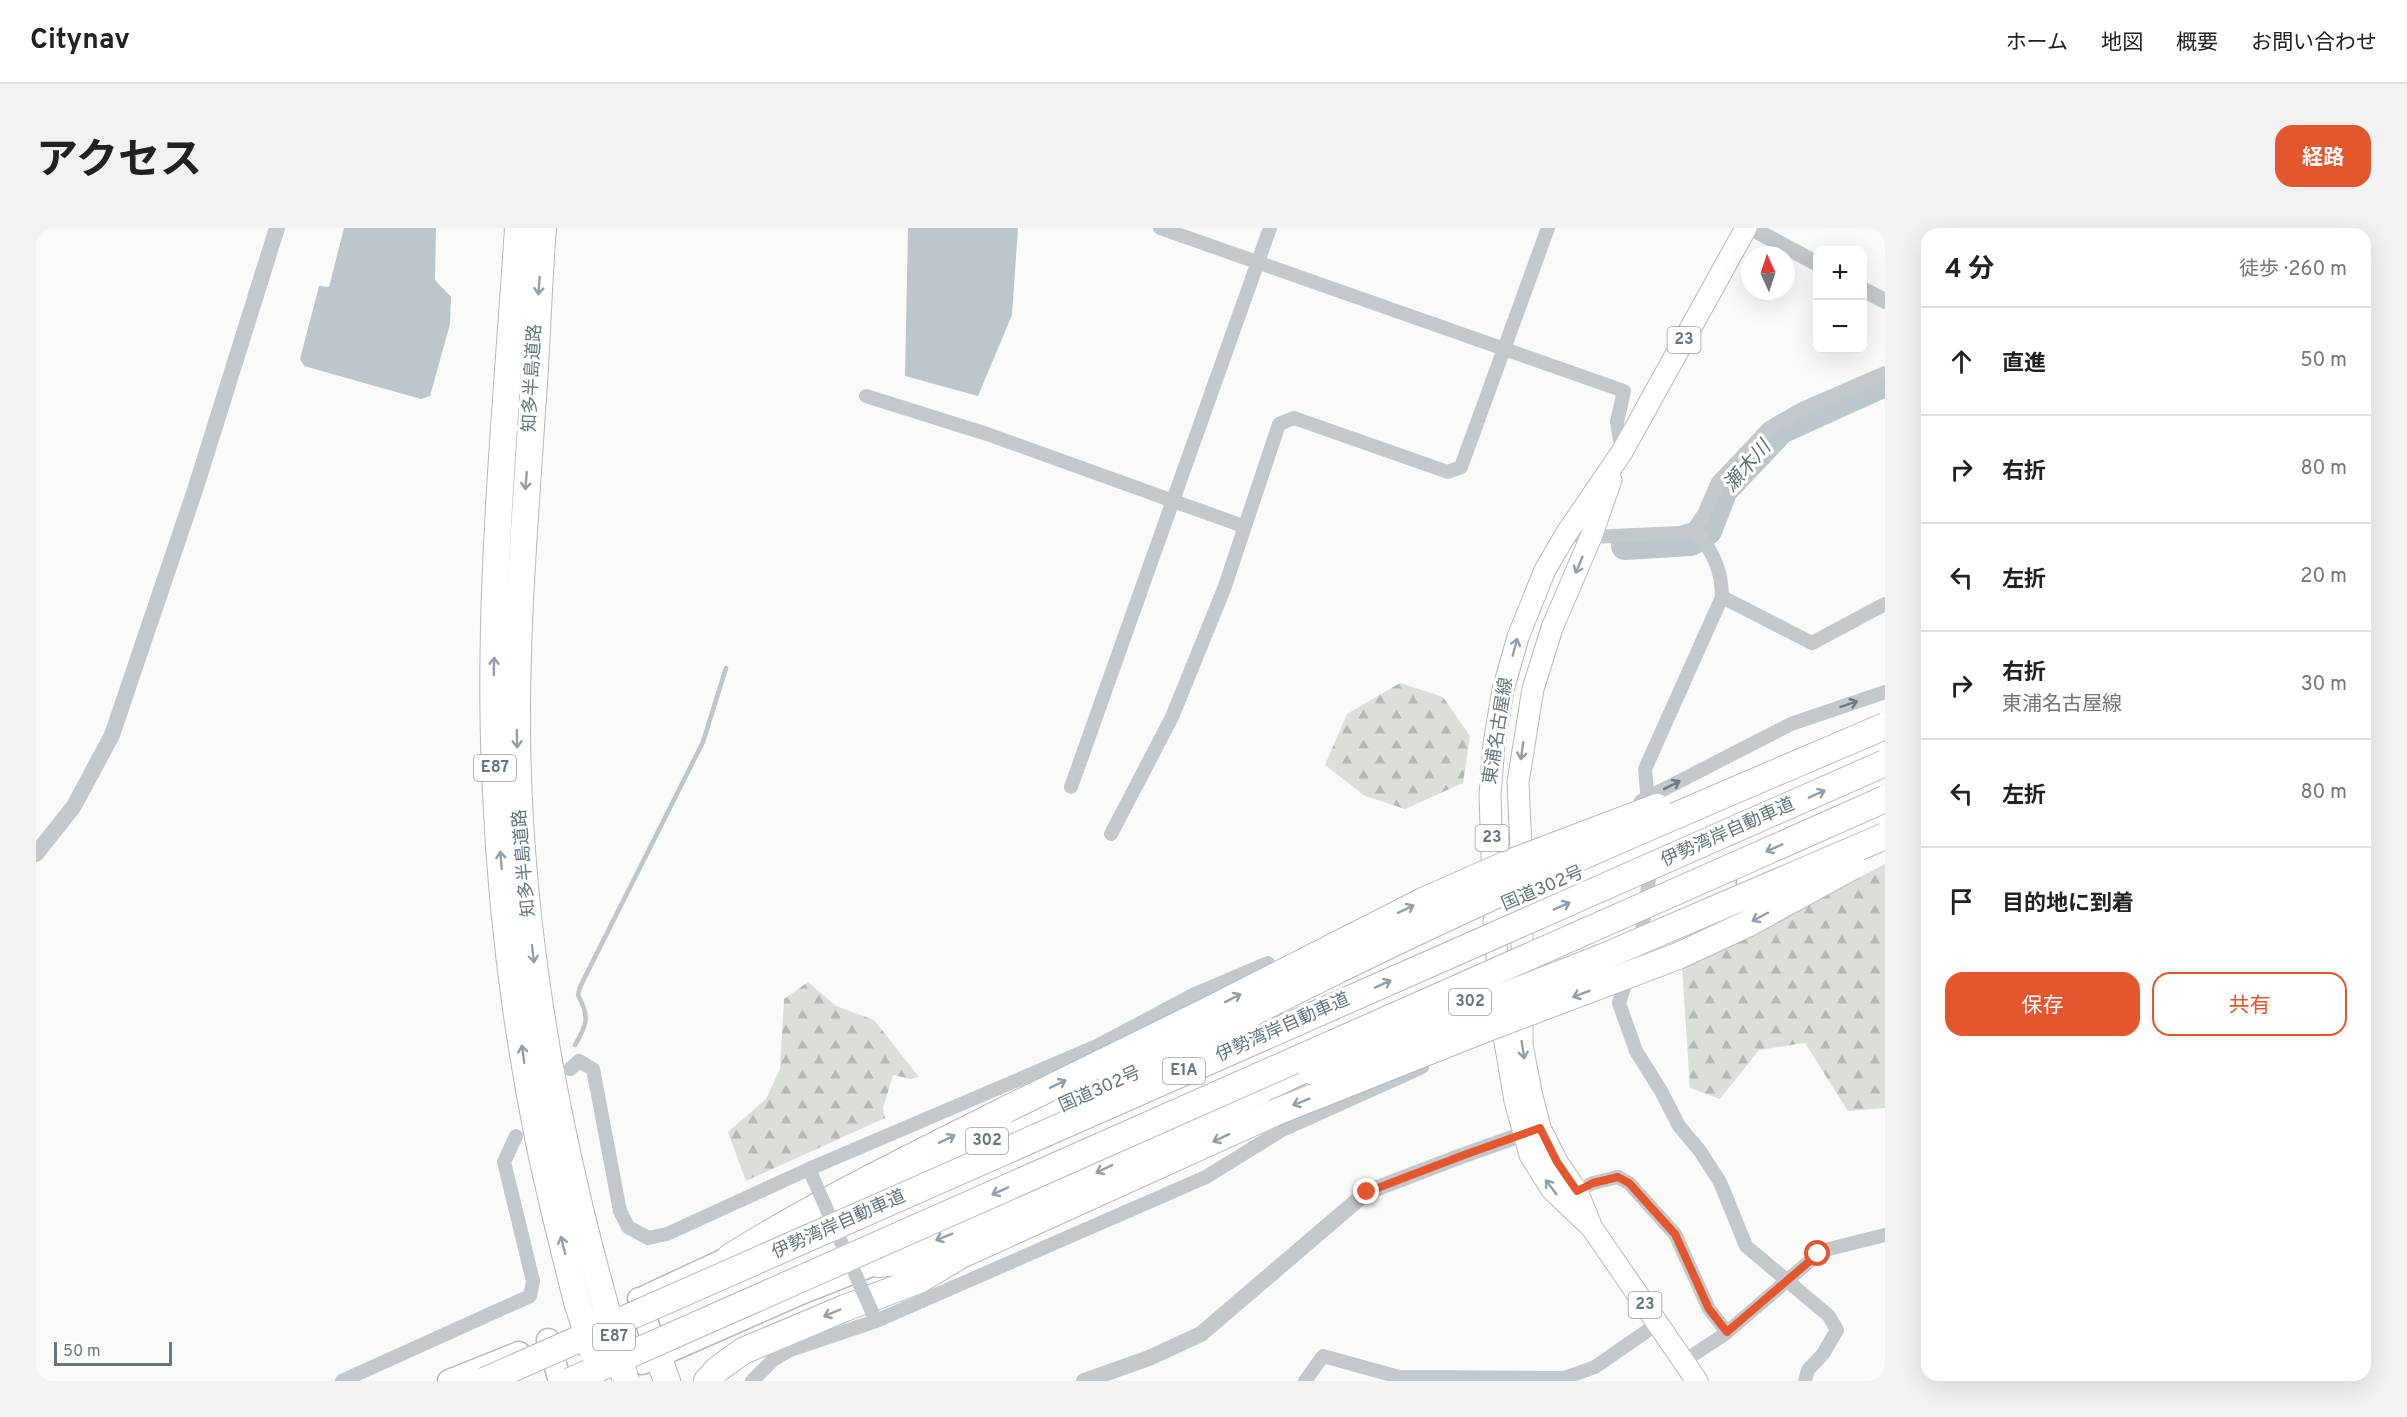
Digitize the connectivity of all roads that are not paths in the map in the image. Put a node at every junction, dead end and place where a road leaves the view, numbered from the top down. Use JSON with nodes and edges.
{"nodes":[{"id":1,"x":277,"y":228,"type":"edge"},
{"id":2,"x":518,"y":228,"type":"edge"},
{"id":3,"x":543,"y":228,"type":"edge"},
{"id":4,"x":1160,"y":228,"type":"edge"},
{"id":5,"x":1270,"y":228,"type":"edge"},
{"id":6,"x":1548,"y":228,"type":"edge"},
{"id":7,"x":1746,"y":228,"type":"edge"},
{"id":8,"x":1751,"y":228,"type":"edge"},
{"id":9,"x":1257,"y":261,"type":"junction"},
{"id":10,"x":1813,"y":261,"type":"edge"},
{"id":11,"x":1867,"y":291,"type":"edge"},
{"id":12,"x":1885,"y":301,"type":"edge"},
{"id":13,"x":1504,"y":350,"type":"junction"},
{"id":14,"x":1885,"y":373,"type":"edge"},
{"id":15,"x":866,"y":396,"type":"dead end"},
{"id":16,"x":1622,"y":452,"type":"junction"},
{"id":17,"x":1174,"y":499,"type":"junction"},
{"id":18,"x":1243,"y":526,"type":"junction"},
{"id":19,"x":1566,"y":534,"type":"junction"},
{"id":20,"x":1699,"y":534,"type":"junction"},
{"id":21,"x":1591,"y":537,"type":"junction"},
{"id":22,"x":1722,"y":597,"type":"junction"},
{"id":23,"x":1885,"y":604,"type":"edge"},
{"id":24,"x":1885,"y":692,"type":"edge"},
{"id":25,"x":1885,"y":724,"type":"edge"},
{"id":26,"x":1885,"y":745,"type":"edge"},
{"id":27,"x":1885,"y":764,"type":"edge"},
{"id":28,"x":1071,"y":787,"type":"dead end"},
{"id":29,"x":1646,"y":799,"type":"junction"},
{"id":30,"x":1885,"y":799,"type":"edge"},
{"id":31,"x":1885,"y":818,"type":"edge"},
{"id":32,"x":1111,"y":834,"type":"dead end"},
{"id":33,"x":1885,"y":836,"type":"edge"},
{"id":34,"x":1653,"y":843,"type":"junction"},
{"id":35,"x":1521,"y":847,"type":"junction"},
{"id":36,"x":1885,"y":849,"type":"edge"},
{"id":37,"x":36,"y":854,"type":"edge"},
{"id":38,"x":1522,"y":897,"type":"junction"},
{"id":39,"x":1493,"y":910,"type":"junction"},
{"id":40,"x":1642,"y":932,"type":"junction"},
{"id":41,"x":1268,"y":963,"type":"dead end"},
{"id":42,"x":1522,"y":980,"type":"junction"},
{"id":43,"x":1498,"y":990,"type":"junction"},
{"id":44,"x":1503,"y":1030,"type":"junction"},
{"id":45,"x":570,"y":1069,"type":"dead end"},
{"id":46,"x":1532,"y":1131,"type":"junction"},
{"id":47,"x":516,"y":1136,"type":"dead end"},
{"id":48,"x":809,"y":1169,"type":"junction"},
{"id":49,"x":1031,"y":1177,"type":"junction"},
{"id":50,"x":1577,"y":1191,"type":"junction"},
{"id":51,"x":868,"y":1212,"type":"junction"},
{"id":52,"x":1592,"y":1228,"type":"junction"},
{"id":53,"x":1885,"y":1235,"type":"edge"},
{"id":54,"x":961,"y":1255,"type":"junction"},
{"id":55,"x":730,"y":1257,"type":"junction"},
{"id":56,"x":878,"y":1264,"type":"junction"},
{"id":57,"x":1787,"y":1282,"type":"junction"},
{"id":58,"x":639,"y":1299,"type":"junction"},
{"id":59,"x":876,"y":1321,"type":"junction"},
{"id":60,"x":1658,"y":1324,"type":"junction"},
{"id":61,"x":1727,"y":1332,"type":"junction"},
{"id":62,"x":548,"y":1340,"type":"junction"},
{"id":63,"x":658,"y":1356,"type":"junction"},
{"id":64,"x":1684,"y":1361,"type":"junction"},
{"id":65,"x":342,"y":1381,"type":"edge"},
{"id":66,"x":449,"y":1381,"type":"edge"},
{"id":67,"x":484,"y":1381,"type":"edge"},
{"id":68,"x":560,"y":1381,"type":"edge"},
{"id":69,"x":570,"y":1381,"type":"edge"},
{"id":70,"x":601,"y":1381,"type":"edge"},
{"id":71,"x":626,"y":1381,"type":"edge"},
{"id":72,"x":666,"y":1381,"type":"edge"},
{"id":73,"x":707,"y":1381,"type":"edge"},
{"id":74,"x":752,"y":1381,"type":"edge"},
{"id":75,"x":1083,"y":1381,"type":"edge"},
{"id":76,"x":1305,"y":1381,"type":"edge"},
{"id":77,"x":1697,"y":1381,"type":"edge"},
{"id":78,"x":1805,"y":1381,"type":"edge"}],
"edges":[{"from":1,"to":37,"type":"street"},
{"from":70,"to":2,"type":"highway","name":"知多半島道路","number":"E87","one_way":true,"bridge":true},
{"from":3,"to":71,"type":"highway","name":"知多半島道路","number":"E87","one_way":true,"bridge":true},
{"from":4,"to":9,"type":"street"},
{"from":5,"to":9,"type":"street"},
{"from":6,"to":13,"type":"street"},
{"from":7,"to":16,"type":"main road","name":"東浦名古屋線","number":"23"},
{"from":8,"to":10,"type":"street"},
{"from":9,"to":13,"type":"street"},
{"from":9,"to":17,"type":"street"},
{"from":11,"to":12,"type":"street"},
{"from":13,"to":16,"type":"street"},
{"from":13,"to":18,"type":"street"},
{"from":14,"to":20,"type":"street"},
{"from":15,"to":17,"type":"street"},
{"from":16,"to":19,"type":"main road","name":"東浦名古屋線","number":"23"},
{"from":16,"to":21,"type":"main road","name":"東浦名古屋線","number":"23"},
{"from":17,"to":18,"type":"street"},
{"from":17,"to":28,"type":"street"},
{"from":18,"to":32,"type":"street"},
{"from":19,"to":21,"type":"street"},
{"from":39,"to":19,"type":"main road","name":"東浦名古屋線","number":"23","one_way":true},
{"from":20,"to":21,"type":"street"},
{"from":20,"to":22,"type":"street"},
{"from":21,"to":35,"type":"main road","name":"東浦名古屋線","number":"23","one_way":true},
{"from":22,"to":23,"type":"street"},
{"from":22,"to":29,"type":"street"},
{"from":29,"to":24,"type":"street","one_way":true},
{"from":25,"to":51,"type":"highway","bridge":true},
{"from":55,"to":25,"type":"highway","one_way":true,"bridge":true},
{"from":26,"to":34,"type":"highway","name":"国道302号","number":"302"},
{"from":51,"to":27,"type":"highway","name":"伊勢湾岸自動車道","number":"E1A","one_way":true,"bridge":true},
{"from":29,"to":34,"type":"street"},
{"from":29,"to":35,"type":"street"},
{"from":30,"to":49,"type":"highway","name":"伊勢湾岸自動車道","number":"E1A","one_way":true,"bridge":true},
{"from":31,"to":40,"type":"highway","number":"302"},
{"from":33,"to":49,"type":"highway","bridge":true},
{"from":34,"to":38,"type":"highway","name":"国道302号","number":"302"},
{"from":34,"to":40,"type":"street"},
{"from":35,"to":38,"type":"main road","name":"東浦名古屋線","number":"23"},
{"from":36,"to":54,"type":"highway","one_way":true,"bridge":true},
{"from":38,"to":39,"type":"highway","name":"国道302号","number":"302"},
{"from":38,"to":42,"type":"main road","name":"東浦名古屋線","number":"23"},
{"from":39,"to":43,"type":"main road","name":"東浦名古屋線","number":"23"},
{"from":39,"to":55,"type":"highway","name":"国道302号","number":"302"},
{"from":40,"to":42,"type":"highway","number":"302"},
{"from":40,"to":57,"type":"street"},
{"from":41,"to":48,"type":"street"},
{"from":42,"to":43,"type":"highway","number":"302"},
{"from":42,"to":46,"type":"main road","name":"東浦名古屋線","number":"23","one_way":true},
{"from":43,"to":44,"type":"main road","name":"東浦名古屋線","number":"23"},
{"from":43,"to":56,"type":"highway","number":"302","one_way":true},
{"from":44,"to":46,"type":"main road","name":"東浦名古屋線","number":"23"},
{"from":44,"to":59,"type":"street"},
{"from":45,"to":48,"type":"street"},
{"from":46,"to":50,"type":"main road","name":"東浦名古屋線","number":"23"},
{"from":52,"to":46,"type":"main road","name":"東浦名古屋線","number":"23","one_way":true},
{"from":46,"to":75,"type":"street"},
{"from":47,"to":65,"type":"street"},
{"from":48,"to":59,"type":"street","bridge":true},
{"from":49,"to":69,"type":"highway","name":"伊勢湾岸自動車道","number":"E1A","one_way":true,"bridge":true},
{"from":50,"to":52,"type":"main road","name":"東浦名古屋線","number":"23"},
{"from":50,"to":61,"type":"street"},
{"from":51,"to":67,"type":"highway","name":"伊勢湾岸自動車道","number":"E1A","bridge":true},
{"from":52,"to":60,"type":"main road","name":"東浦名古屋線","number":"23"},
{"from":53,"to":57,"type":"street"},
{"from":54,"to":56,"type":"highway"},
{"from":54,"to":73,"type":"highway","one_way":true},
{"from":55,"to":58,"type":"highway","name":"国道302号","number":"302"},
{"from":56,"to":63,"type":"highway","number":"302"},
{"from":57,"to":61,"type":"street"},
{"from":57,"to":78,"type":"street"},
{"from":58,"to":62,"type":"highway","name":"国道302号","number":"302"},
{"from":58,"to":63,"type":"highway"},
{"from":59,"to":74,"type":"street"},
{"from":60,"to":64,"type":"main road","name":"東浦名古屋線","number":"23"},
{"from":60,"to":76,"type":"street"},
{"from":61,"to":64,"type":"street"},
{"from":62,"to":66,"type":"highway","name":"国道302号","number":"302"},
{"from":62,"to":68,"type":"highway"},
{"from":63,"to":70,"type":"highway","number":"302"},
{"from":63,"to":72,"type":"highway"},
{"from":64,"to":77,"type":"main road","name":"東浦名古屋線","number":"23"}]}
